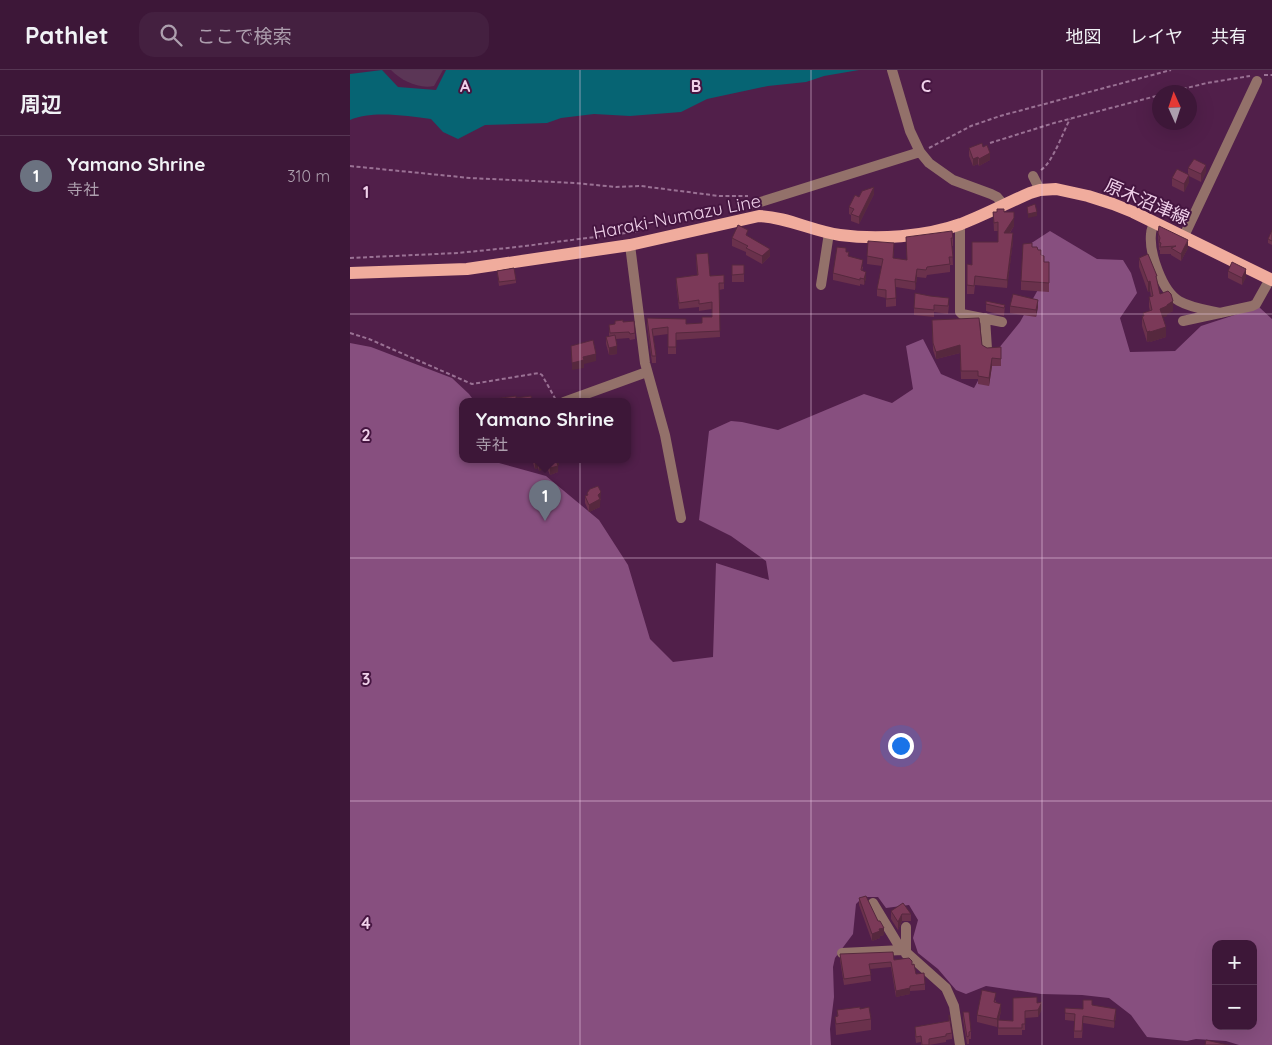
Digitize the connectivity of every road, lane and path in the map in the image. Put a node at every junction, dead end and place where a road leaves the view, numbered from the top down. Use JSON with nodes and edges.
{"nodes":[{"id":1,"x":892,"y":70,"type":"edge"},
{"id":2,"x":1171,"y":70,"type":"edge"},
{"id":3,"x":1272,"y":75,"type":"edge"},
{"id":4,"x":1257,"y":77,"type":"junction"},
{"id":5,"x":1197,"y":85,"type":"edge"},
{"id":6,"x":1152,"y":97,"type":"edge"},
{"id":7,"x":1070,"y":118,"type":"junction"},
{"id":8,"x":990,"y":143,"type":"dead end"},
{"id":9,"x":921,"y":150,"type":"junction"},
{"id":10,"x":350,"y":166,"type":"edge"},
{"id":11,"x":1034,"y":176,"type":"joint"},
{"id":12,"x":1040,"y":190,"type":"junction"},
{"id":13,"x":754,"y":200,"type":"joint"},
{"id":14,"x":1003,"y":204,"type":"junction"},
{"id":15,"x":1154,"y":222,"type":"junction"},
{"id":16,"x":960,"y":224,"type":"junction"},
{"id":17,"x":643,"y":230,"type":"dead end"},
{"id":18,"x":829,"y":233,"type":"junction"},
{"id":19,"x":1184,"y":236,"type":"junction"},
{"id":20,"x":630,"y":245,"type":"junction"},
{"id":21,"x":350,"y":258,"type":"edge"},
{"id":22,"x":350,"y":273,"type":"edge"},
{"id":23,"x":1271,"y":279,"type":"edge"},
{"id":24,"x":821,"y":285,"type":"dead end"},
{"id":25,"x":1221,"y":313,"type":"junction"},
{"id":26,"x":985,"y":318,"type":"junction"},
{"id":27,"x":1183,"y":321,"type":"dead end"},
{"id":28,"x":1002,"y":322,"type":"dead end"},
{"id":29,"x":350,"y":333,"type":"edge"},
{"id":30,"x":987,"y":349,"type":"edge"},
{"id":31,"x":647,"y":370,"type":"junction"},
{"id":32,"x":555,"y":398,"type":"edge"},
{"id":33,"x":575,"y":398,"type":"edge"},
{"id":34,"x":680,"y":518,"type":"dead end"},
{"id":35,"x":873,"y":903,"type":"dead end"},
{"id":36,"x":906,"y":928,"type":"dead end"},
{"id":37,"x":904,"y":952,"type":"junction"},
{"id":38,"x":842,"y":953,"type":"edge"},
{"id":39,"x":960,"y":1045,"type":"edge"}],
"edges":[{"from":1,"to":9,"type":"street"},
{"from":2,"to":9,"type":"path"},
{"from":3,"to":4,"type":"path"},
{"from":4,"to":5,"type":"path"},
{"from":4,"to":19,"type":"street"},
{"from":6,"to":7,"type":"path"},
{"from":7,"to":8,"type":"path"},
{"from":7,"to":11,"type":"path"},
{"from":9,"to":13,"type":"street"},
{"from":9,"to":14,"type":"street"},
{"from":10,"to":13,"type":"path"},
{"from":11,"to":12,"type":"street"},
{"from":12,"to":14,"type":"main road","name":"原木沼津線"},
{"from":12,"to":15,"type":"main road","name":"原木沼津線"},
{"from":14,"to":16,"type":"main road","name":"Haraki-Numazu Line"},
{"from":15,"to":19,"type":"main road","name":"原木沼津線"},
{"from":15,"to":25,"type":"street"},
{"from":16,"to":18,"type":"main road","name":"Haraki-Numazu Line"},
{"from":16,"to":26,"type":"street"},
{"from":17,"to":21,"type":"path"},
{"from":18,"to":20,"type":"main road","name":"Haraki-Numazu Line"},
{"from":18,"to":24,"type":"street"},
{"from":19,"to":23,"type":"main road","name":"原木沼津線"},
{"from":20,"to":22,"type":"main road","name":"Haraki-Numazu Line"},
{"from":20,"to":31,"type":"street"},
{"from":23,"to":25,"type":"street"},
{"from":25,"to":27,"type":"street"},
{"from":26,"to":28,"type":"street"},
{"from":26,"to":30,"type":"street"},
{"from":29,"to":32,"type":"path"},
{"from":31,"to":33,"type":"street"},
{"from":31,"to":34,"type":"street"},
{"from":35,"to":37,"type":"street"},
{"from":36,"to":37,"type":"street"},
{"from":37,"to":38,"type":"street"},
{"from":37,"to":39,"type":"street"}]}
